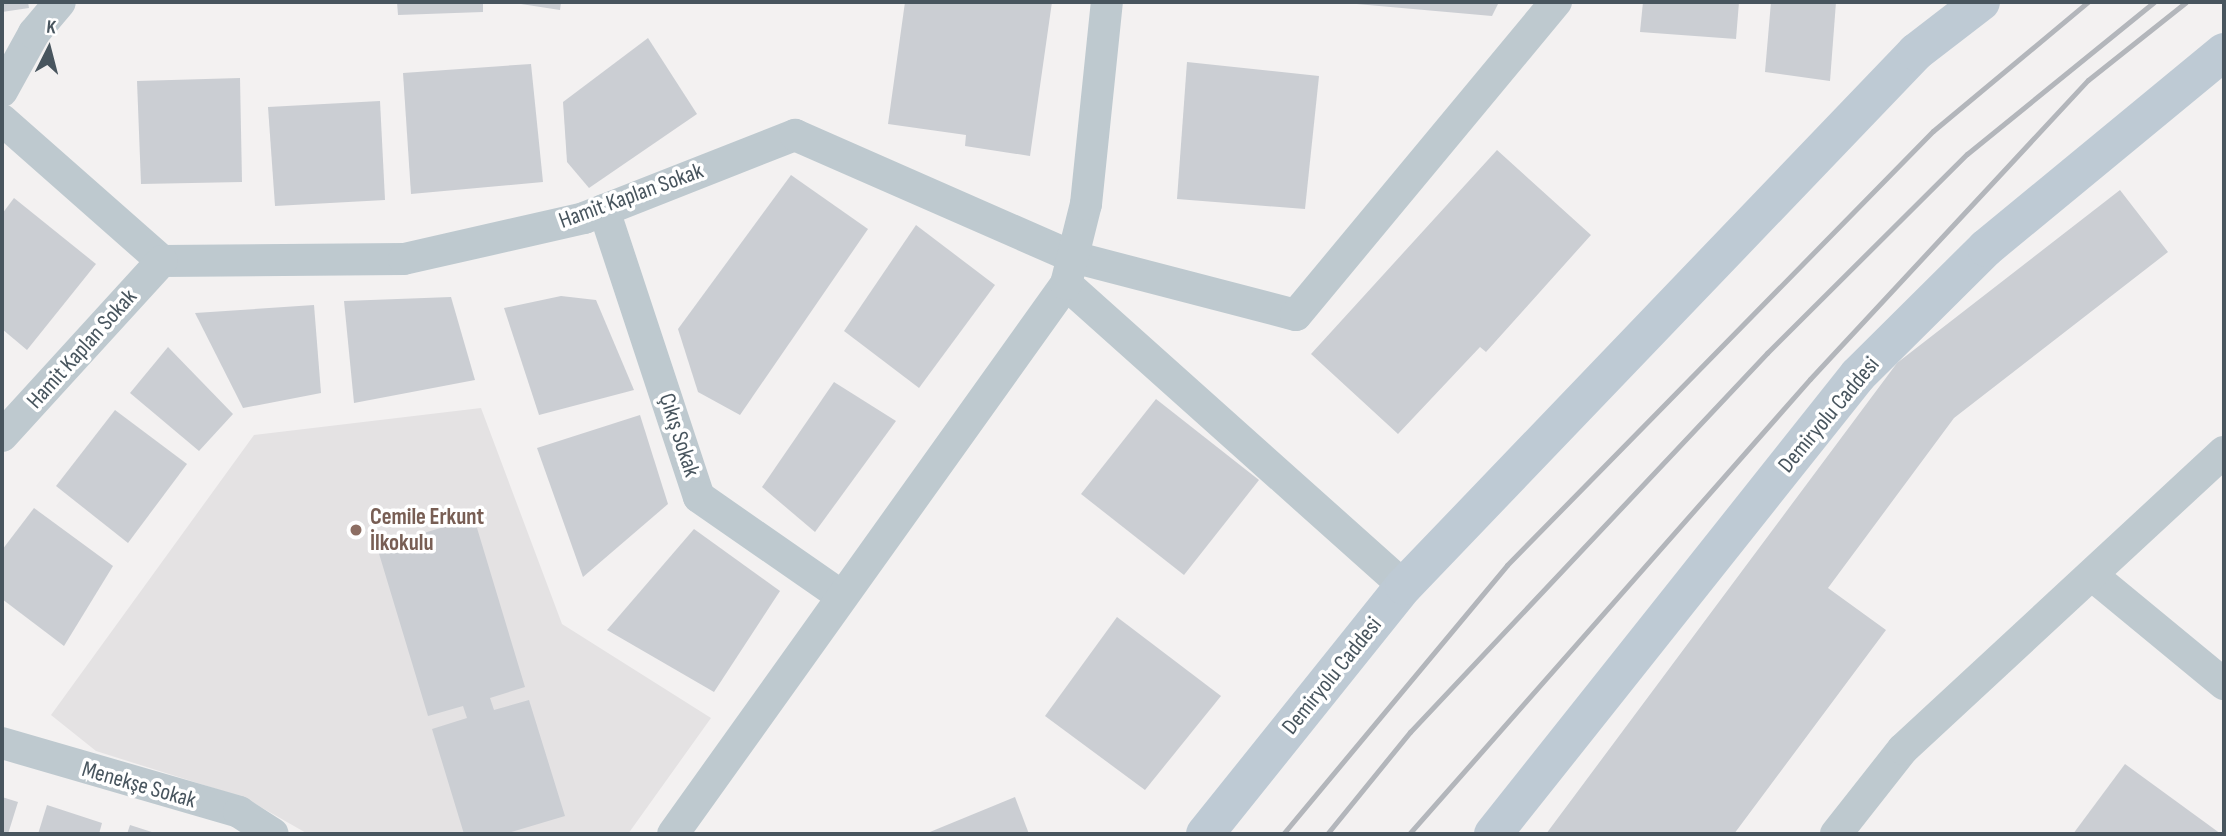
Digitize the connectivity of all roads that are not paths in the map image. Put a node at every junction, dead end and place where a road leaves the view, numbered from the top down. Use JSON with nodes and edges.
{"nodes":[{"id":1,"x":60,"y":2,"type":"edge"},
{"id":2,"x":1107,"y":2,"type":"edge"},
{"id":3,"x":1556,"y":2,"type":"edge"},
{"id":4,"x":1981,"y":2,"type":"edge"},
{"id":5,"x":2224,"y":52,"type":"edge"},
{"id":6,"x":2,"y":91,"type":"edge"},
{"id":7,"x":2,"y":120,"type":"edge"},
{"id":8,"x":604,"y":210,"type":"junction"},
{"id":9,"x":162,"y":261,"type":"junction"},
{"id":10,"x":1070,"y":270,"type":"junction"},
{"id":11,"x":2,"y":436,"type":"edge"},
{"id":12,"x":2224,"y":452,"type":"edge"},
{"id":13,"x":2093,"y":576,"type":"junction"},
{"id":14,"x":1404,"y":586,"type":"junction"},
{"id":15,"x":840,"y":595,"type":"junction"},
{"id":16,"x":2224,"y":684,"type":"edge"},
{"id":17,"x":2,"y":743,"type":"edge"},
{"id":18,"x":273,"y":834,"type":"edge"},
{"id":19,"x":673,"y":834,"type":"edge"},
{"id":20,"x":1205,"y":834,"type":"edge"},
{"id":21,"x":1493,"y":834,"type":"edge"},
{"id":22,"x":1836,"y":834,"type":"edge"}],
"edges":[{"from":1,"to":6,"type":"street"},
{"from":2,"to":10,"type":"street"},
{"from":3,"to":10,"type":"street"},
{"from":4,"to":14,"type":"main road","name":"Demiryolu Caddesi"},
{"from":5,"to":21,"type":"main road","name":"Demiryolu Caddesi"},
{"from":7,"to":9,"type":"street"},
{"from":8,"to":9,"type":"street","name":"Hamit Kaplan Sokak"},
{"from":8,"to":10,"type":"street","name":"Hamit Kaplan Sokak"},
{"from":8,"to":15,"type":"street","name":"Çıkış Sokak"},
{"from":9,"to":11,"type":"street","name":"Hamit Kaplan Sokak"},
{"from":10,"to":14,"type":"street"},
{"from":10,"to":15,"type":"street"},
{"from":12,"to":13,"type":"street"},
{"from":13,"to":16,"type":"street"},
{"from":13,"to":22,"type":"street"},
{"from":14,"to":20,"type":"main road","name":"Demiryolu Caddesi"},
{"from":15,"to":19,"type":"street"},
{"from":17,"to":18,"type":"street","name":"Menekşe Sokak"}]}
